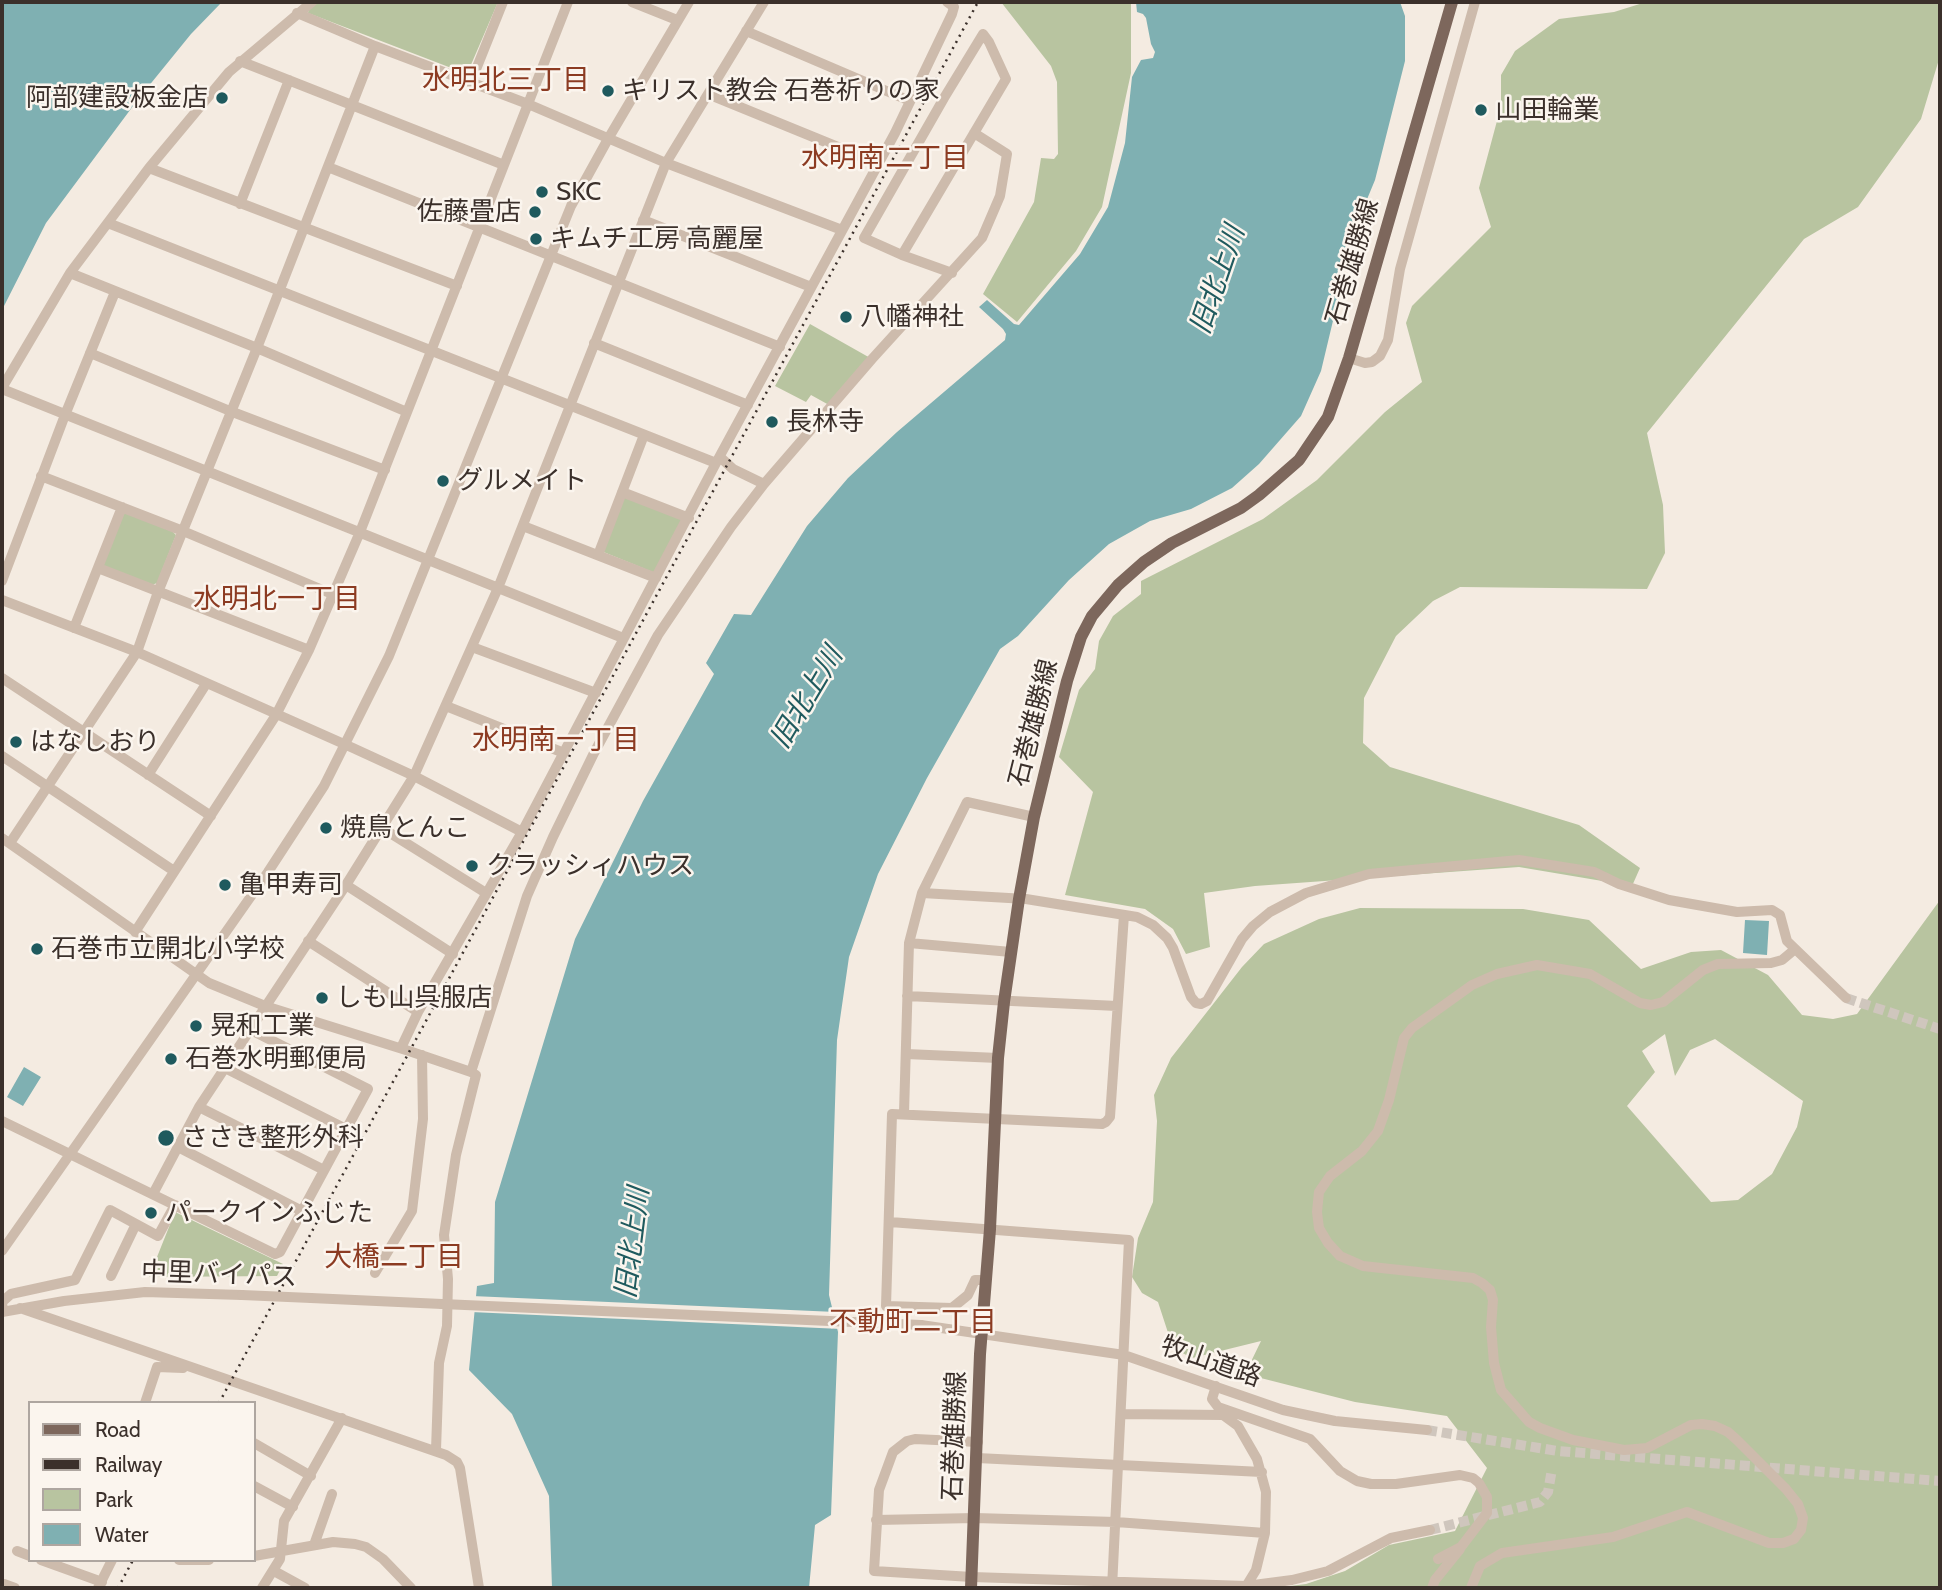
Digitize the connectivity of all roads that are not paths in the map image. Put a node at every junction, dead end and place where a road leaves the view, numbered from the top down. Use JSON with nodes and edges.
{"nodes":[{"id":1,"x":312,"y":2,"type":"edge"},
{"id":2,"x":503,"y":2,"type":"edge"},
{"id":3,"x":568,"y":2,"type":"edge"},
{"id":4,"x":632,"y":2,"type":"edge"},
{"id":5,"x":689,"y":2,"type":"edge"},
{"id":6,"x":764,"y":2,"type":"edge"},
{"id":7,"x":947,"y":2,"type":"edge"},
{"id":8,"x":1452,"y":2,"type":"edge"},
{"id":9,"x":1475,"y":2,"type":"edge"},
{"id":10,"x":297,"y":13,"type":"junction"},
{"id":11,"x":677,"y":20,"type":"junction"},
{"id":12,"x":746,"y":32,"type":"junction"},
{"id":13,"x":375,"y":46,"type":"junction"},
{"id":14,"x":240,"y":61,"type":"junction"},
{"id":15,"x":289,"y":80,"type":"junction"},
{"id":16,"x":471,"y":82,"type":"junction"},
{"id":17,"x":708,"y":94,"type":"junction"},
{"id":18,"x":910,"y":101,"type":"junction"},
{"id":19,"x":528,"y":104,"type":"junction"},
{"id":20,"x":353,"y":105,"type":"junction"},
{"id":21,"x":974,"y":133,"type":"junction"},
{"id":22,"x":608,"y":139,"type":"junction"},
{"id":23,"x":666,"y":163,"type":"junction"},
{"id":24,"x":877,"y":163,"type":"junction"},
{"id":25,"x":504,"y":165,"type":"junction"},
{"id":26,"x":328,"y":167,"type":"junction"},
{"id":27,"x":149,"y":169,"type":"junction"},
{"id":28,"x":240,"y":204,"type":"junction"},
{"id":29,"x":643,"y":220,"type":"junction"},
{"id":30,"x":108,"y":223,"type":"junction"},
{"id":31,"x":480,"y":228,"type":"junction"},
{"id":32,"x":304,"y":229,"type":"junction"},
{"id":33,"x":842,"y":230,"type":"junction"},
{"id":34,"x":550,"y":255,"type":"junction"},
{"id":35,"x":902,"y":255,"type":"junction"},
{"id":36,"x":70,"y":273,"type":"junction"},
{"id":37,"x":952,"y":273,"type":"junction"},
{"id":38,"x":618,"y":284,"type":"junction"},
{"id":39,"x":457,"y":286,"type":"junction"},
{"id":40,"x":811,"y":287,"type":"junction"},
{"id":41,"x":279,"y":290,"type":"junction"},
{"id":42,"x":115,"y":292,"type":"junction"},
{"id":43,"x":594,"y":343,"type":"junction"},
{"id":44,"x":780,"y":347,"type":"junction"},
{"id":45,"x":257,"y":348,"type":"junction"},
{"id":46,"x":431,"y":351,"type":"junction"},
{"id":47,"x":90,"y":353,"type":"junction"},
{"id":48,"x":1349,"y":358,"type":"junction"},
{"id":49,"x":502,"y":378,"type":"junction"},
{"id":50,"x":2,"y":389,"type":"edge"},
{"id":51,"x":569,"y":405,"type":"junction"},
{"id":52,"x":748,"y":405,"type":"junction"},
{"id":53,"x":230,"y":411,"type":"junction"},
{"id":54,"x":407,"y":412,"type":"junction"},
{"id":55,"x":65,"y":415,"type":"junction"},
{"id":56,"x":644,"y":435,"type":"junction"},
{"id":57,"x":718,"y":460,"type":"junction"},
{"id":58,"x":384,"y":470,"type":"junction"},
{"id":59,"x":206,"y":471,"type":"junction"},
{"id":60,"x":41,"y":476,"type":"junction"},
{"id":61,"x":764,"y":484,"type":"junction"},
{"id":62,"x":622,"y":492,"type":"junction"},
{"id":63,"x":121,"y":507,"type":"junction"},
{"id":64,"x":689,"y":519,"type":"junction"},
{"id":65,"x":523,"y":526,"type":"junction"},
{"id":66,"x":183,"y":531,"type":"junction"},
{"id":67,"x":360,"y":532,"type":"junction"},
{"id":68,"x":598,"y":555,"type":"junction"},
{"id":69,"x":429,"y":560,"type":"junction"},
{"id":70,"x":98,"y":568,"type":"junction"},
{"id":71,"x":656,"y":578,"type":"junction"},
{"id":72,"x":2,"y":581,"type":"edge"},
{"id":73,"x":498,"y":588,"type":"junction"},
{"id":74,"x":158,"y":592,"type":"junction"},
{"id":75,"x":332,"y":594,"type":"junction"},
{"id":76,"x":2,"y":600,"type":"edge"},
{"id":77,"x":74,"y":628,"type":"junction"},
{"id":78,"x":624,"y":638,"type":"junction"},
{"id":79,"x":472,"y":647,"type":"junction"},
{"id":80,"x":309,"y":650,"type":"junction"},
{"id":81,"x":137,"y":652,"type":"junction"},
{"id":82,"x":2,"y":678,"type":"edge"},
{"id":83,"x":206,"y":684,"type":"junction"},
{"id":84,"x":596,"y":693,"type":"junction"},
{"id":85,"x":446,"y":706,"type":"junction"},
{"id":86,"x":276,"y":715,"type":"junction"},
{"id":87,"x":84,"y":733,"type":"junction"},
{"id":88,"x":346,"y":745,"type":"junction"},
{"id":89,"x":564,"y":753,"type":"junction"},
{"id":90,"x":2,"y":756,"type":"edge"},
{"id":91,"x":148,"y":775,"type":"junction"},
{"id":92,"x":414,"y":775,"type":"junction"},
{"id":93,"x":48,"y":787,"type":"junction"},
{"id":94,"x":211,"y":816,"type":"junction"},
{"id":95,"x":1034,"y":817,"type":"junction"},
{"id":96,"x":382,"y":828,"type":"junction"},
{"id":97,"x":522,"y":832,"type":"junction"},
{"id":98,"x":6,"y":841,"type":"edge"},
{"id":99,"x":174,"y":871,"type":"junction"},
{"id":100,"x":346,"y":885,"type":"junction"},
{"id":101,"x":922,"y":892,"type":"junction"},
{"id":102,"x":486,"y":893,"type":"junction"},
{"id":103,"x":1018,"y":899,"type":"junction"},
{"id":104,"x":1124,"y":915,"type":"junction"},
{"id":105,"x":135,"y":932,"type":"junction"},
{"id":106,"x":308,"y":941,"type":"junction"},
{"id":107,"x":909,"y":943,"type":"junction"},
{"id":108,"x":1794,"y":950,"type":"junction"},
{"id":109,"x":1011,"y":952,"type":"junction"},
{"id":110,"x":453,"y":954,"type":"junction"},
{"id":111,"x":196,"y":976,"type":"junction"},
{"id":112,"x":907,"y":996,"type":"junction"},
{"id":113,"x":1846,"y":998,"type":"tunnel mouth"},
{"id":114,"x":1004,"y":1002,"type":"junction"},
{"id":115,"x":265,"y":1006,"type":"junction"},
{"id":116,"x":1117,"y":1006,"type":"junction"},
{"id":117,"x":418,"y":1012,"type":"junction"},
{"id":118,"x":251,"y":1030,"type":"junction"},
{"id":119,"x":401,"y":1048,"type":"junction"},
{"id":120,"x":906,"y":1054,"type":"junction"},
{"id":121,"x":422,"y":1055,"type":"junction"},
{"id":122,"x":998,"y":1058,"type":"junction"},
{"id":123,"x":225,"y":1068,"type":"junction"},
{"id":124,"x":471,"y":1072,"type":"junction"},
{"id":125,"x":199,"y":1107,"type":"junction"},
{"id":126,"x":904,"y":1113,"type":"junction"},
{"id":127,"x":995,"y":1119,"type":"junction"},
{"id":128,"x":2,"y":1121,"type":"edge"},
{"id":129,"x":346,"y":1129,"type":"junction"},
{"id":130,"x":178,"y":1147,"type":"junction"},
{"id":131,"x":72,"y":1153,"type":"junction"},
{"id":132,"x":324,"y":1170,"type":"junction"},
{"id":133,"x":153,"y":1194,"type":"junction"},
{"id":134,"x":175,"y":1205,"type":"junction"},
{"id":135,"x":302,"y":1211,"type":"junction"},
{"id":136,"x":890,"y":1222,"type":"junction"},
{"id":137,"x":136,"y":1224,"type":"junction"},
{"id":138,"x":990,"y":1229,"type":"junction"},
{"id":139,"x":2,"y":1251,"type":"edge"},
{"id":140,"x":376,"y":1273,"type":"dead end"},
{"id":141,"x":111,"y":1276,"type":"dead end"},
{"id":142,"x":986,"y":1280,"type":"junction"},
{"id":143,"x":20,"y":1308,"type":"junction"},
{"id":144,"x":2,"y":1312,"type":"edge"},
{"id":145,"x":981,"y":1334,"type":"junction"},
{"id":146,"x":1124,"y":1355,"type":"junction"},
{"id":147,"x":194,"y":1369,"type":"junction"},
{"id":148,"x":1216,"y":1385,"type":"junction"},
{"id":149,"x":146,"y":1401,"type":"edge"},
{"id":150,"x":1121,"y":1413,"type":"junction"},
{"id":151,"x":342,"y":1418,"type":"junction"},
{"id":152,"x":1427,"y":1430,"type":"tunnel mouth"},
{"id":153,"x":978,"y":1442,"type":"junction"},
{"id":154,"x":256,"y":1444,"type":"edge"},
{"id":155,"x":436,"y":1450,"type":"junction"},
{"id":156,"x":978,"y":1458,"type":"junction"},
{"id":157,"x":1118,"y":1466,"type":"junction"},
{"id":158,"x":1262,"y":1472,"type":"junction"},
{"id":159,"x":310,"y":1476,"type":"junction"},
{"id":160,"x":256,"y":1487,"type":"edge"},
{"id":161,"x":332,"y":1494,"type":"dead end"},
{"id":162,"x":293,"y":1507,"type":"junction"},
{"id":163,"x":975,"y":1518,"type":"junction"},
{"id":164,"x":876,"y":1520,"type":"junction"},
{"id":165,"x":1116,"y":1522,"type":"junction"},
{"id":166,"x":1430,"y":1530,"type":"tunnel mouth"},
{"id":167,"x":1265,"y":1533,"type":"junction"},
{"id":168,"x":314,"y":1545,"type":"junction"},
{"id":169,"x":1461,"y":1547,"type":"junction"},
{"id":170,"x":282,"y":1550,"type":"junction"},
{"id":171,"x":17,"y":1551,"type":"dead end"},
{"id":172,"x":28,"y":1555,"type":"edge"},
{"id":173,"x":256,"y":1556,"type":"edge"},
{"id":174,"x":1438,"y":1559,"type":"dead end"},
{"id":175,"x":46,"y":1562,"type":"edge"},
{"id":176,"x":110,"y":1562,"type":"edge"},
{"id":177,"x":274,"y":1571,"type":"junction"},
{"id":178,"x":972,"y":1583,"type":"edge"},
{"id":179,"x":4,"y":1584,"type":"dead end"},
{"id":180,"x":1053,"y":1584,"type":"edge"},
{"id":181,"x":100,"y":1585,"type":"edge"},
{"id":182,"x":1112,"y":1585,"type":"edge"},
{"id":183,"x":1246,"y":1587,"type":"edge"},
{"id":184,"x":15,"y":1588,"type":"edge"},
{"id":185,"x":262,"y":1588,"type":"edge"},
{"id":186,"x":305,"y":1588,"type":"edge"},
{"id":187,"x":411,"y":1588,"type":"edge"},
{"id":188,"x":479,"y":1588,"type":"edge"},
{"id":189,"x":1432,"y":1588,"type":"edge"},
{"id":190,"x":1471,"y":1588,"type":"edge"}],
"edges":[{"from":1,"to":10,"type":"street"},
{"from":2,"to":16,"type":"street"},
{"from":3,"to":19,"type":"street"},
{"from":4,"to":11,"type":"street"},
{"from":5,"to":11,"type":"street"},
{"from":6,"to":12,"type":"street"},
{"from":7,"to":18,"type":"street"},
{"from":8,"to":48,"type":"main road","name":"石巻雄勝線"},
{"from":9,"to":48,"type":"street"},
{"from":10,"to":13,"type":"street"},
{"from":10,"to":14,"type":"street"},
{"from":11,"to":22,"type":"street"},
{"from":12,"to":17,"type":"street"},
{"from":12,"to":18,"type":"street"},
{"from":13,"to":16,"type":"street"},
{"from":13,"to":20,"type":"street"},
{"from":14,"to":15,"type":"street"},
{"from":14,"to":27,"type":"street"},
{"from":15,"to":20,"type":"street"},
{"from":15,"to":28,"type":"street"},
{"from":16,"to":19,"type":"street"},
{"from":17,"to":23,"type":"street"},
{"from":17,"to":24,"type":"street"},
{"from":18,"to":24,"type":"street"},
{"from":19,"to":22,"type":"street"},
{"from":19,"to":25,"type":"street"},
{"from":20,"to":25,"type":"street"},
{"from":20,"to":26,"type":"street"},
{"from":21,"to":35,"type":"street"},
{"from":21,"to":35,"type":"street"},
{"from":21,"to":37,"type":"street"},
{"from":22,"to":23,"type":"street"},
{"from":22,"to":34,"type":"street"},
{"from":23,"to":29,"type":"street"},
{"from":23,"to":33,"type":"street"},
{"from":24,"to":33,"type":"street"},
{"from":25,"to":31,"type":"street"},
{"from":26,"to":31,"type":"street"},
{"from":26,"to":32,"type":"street"},
{"from":27,"to":28,"type":"street"},
{"from":27,"to":30,"type":"street"},
{"from":28,"to":32,"type":"street"},
{"from":29,"to":38,"type":"street"},
{"from":29,"to":40,"type":"street"},
{"from":30,"to":36,"type":"street"},
{"from":30,"to":41,"type":"street"},
{"from":31,"to":34,"type":"street"},
{"from":31,"to":39,"type":"street"},
{"from":32,"to":39,"type":"street"},
{"from":32,"to":41,"type":"street"},
{"from":33,"to":40,"type":"street"},
{"from":34,"to":38,"type":"street"},
{"from":34,"to":49,"type":"street"},
{"from":35,"to":37,"type":"street"},
{"from":36,"to":42,"type":"street"},
{"from":36,"to":50,"type":"street"},
{"from":37,"to":61,"type":"street"},
{"from":38,"to":43,"type":"street"},
{"from":38,"to":44,"type":"street"},
{"from":39,"to":46,"type":"street"},
{"from":40,"to":44,"type":"street"},
{"from":41,"to":45,"type":"street"},
{"from":41,"to":46,"type":"street"},
{"from":42,"to":45,"type":"street"},
{"from":42,"to":47,"type":"street"},
{"from":43,"to":51,"type":"street"},
{"from":43,"to":52,"type":"street"},
{"from":44,"to":52,"type":"street"},
{"from":45,"to":53,"type":"street"},
{"from":45,"to":54,"type":"street"},
{"from":46,"to":49,"type":"street"},
{"from":46,"to":54,"type":"street"},
{"from":47,"to":53,"type":"street"},
{"from":47,"to":55,"type":"street"},
{"from":48,"to":95,"type":"main road","name":"石巻雄勝線"},
{"from":49,"to":51,"type":"street"},
{"from":49,"to":69,"type":"street"},
{"from":50,"to":55,"type":"street"},
{"from":51,"to":56,"type":"street"},
{"from":51,"to":65,"type":"street"},
{"from":52,"to":57,"type":"street"},
{"from":53,"to":58,"type":"street"},
{"from":53,"to":59,"type":"street"},
{"from":54,"to":58,"type":"street"},
{"from":55,"to":59,"type":"street"},
{"from":55,"to":60,"type":"street"},
{"from":56,"to":57,"type":"street"},
{"from":56,"to":62,"type":"street"},
{"from":57,"to":61,"type":"street"},
{"from":57,"to":64,"type":"street"},
{"from":58,"to":67,"type":"street"},
{"from":59,"to":66,"type":"street"},
{"from":59,"to":67,"type":"street"},
{"from":60,"to":63,"type":"street"},
{"from":60,"to":72,"type":"street"},
{"from":61,"to":124,"type":"street"},
{"from":62,"to":64,"type":"street"},
{"from":62,"to":68,"type":"street"},
{"from":63,"to":66,"type":"street"},
{"from":63,"to":70,"type":"street"},
{"from":64,"to":71,"type":"street"},
{"from":65,"to":68,"type":"street"},
{"from":65,"to":73,"type":"street"},
{"from":66,"to":74,"type":"street"},
{"from":66,"to":75,"type":"street"},
{"from":67,"to":69,"type":"street"},
{"from":67,"to":75,"type":"street"},
{"from":68,"to":71,"type":"street"},
{"from":69,"to":73,"type":"street"},
{"from":69,"to":88,"type":"street"},
{"from":70,"to":74,"type":"street"},
{"from":70,"to":77,"type":"street"},
{"from":71,"to":78,"type":"street"},
{"from":73,"to":78,"type":"street"},
{"from":73,"to":79,"type":"street"},
{"from":74,"to":80,"type":"street"},
{"from":74,"to":81,"type":"street"},
{"from":75,"to":80,"type":"street"},
{"from":76,"to":77,"type":"street"},
{"from":77,"to":81,"type":"street"},
{"from":78,"to":84,"type":"street"},
{"from":79,"to":84,"type":"street"},
{"from":79,"to":85,"type":"street"},
{"from":80,"to":86,"type":"street"},
{"from":81,"to":83,"type":"street"},
{"from":81,"to":87,"type":"street"},
{"from":82,"to":87,"type":"street"},
{"from":83,"to":86,"type":"street"},
{"from":83,"to":91,"type":"street"},
{"from":84,"to":89,"type":"street"},
{"from":85,"to":89,"type":"street"},
{"from":85,"to":92,"type":"street"},
{"from":86,"to":88,"type":"street"},
{"from":86,"to":94,"type":"street"},
{"from":87,"to":91,"type":"street"},
{"from":87,"to":93,"type":"street"},
{"from":88,"to":92,"type":"street"},
{"from":88,"to":111,"type":"street"},
{"from":89,"to":97,"type":"street"},
{"from":90,"to":93,"type":"street"},
{"from":91,"to":94,"type":"street"},
{"from":92,"to":96,"type":"street"},
{"from":92,"to":97,"type":"street"},
{"from":93,"to":98,"type":"street"},
{"from":93,"to":99,"type":"street"},
{"from":94,"to":99,"type":"street"},
{"from":95,"to":101,"type":"street"},
{"from":95,"to":103,"type":"main road","name":"石巻雄勝線"},
{"from":96,"to":100,"type":"street"},
{"from":96,"to":102,"type":"street"},
{"from":97,"to":102,"type":"street"},
{"from":98,"to":105,"type":"street"},
{"from":99,"to":105,"type":"street"},
{"from":100,"to":106,"type":"street"},
{"from":100,"to":110,"type":"street"},
{"from":101,"to":103,"type":"street"},
{"from":101,"to":107,"type":"street"},
{"from":102,"to":110,"type":"street"},
{"from":103,"to":104,"type":"street"},
{"from":103,"to":109,"type":"main road","name":"石巻雄勝線"},
{"from":104,"to":108,"type":"street"},
{"from":104,"to":116,"type":"street"},
{"from":105,"to":111,"type":"street"},
{"from":106,"to":115,"type":"street"},
{"from":106,"to":117,"type":"street"},
{"from":107,"to":109,"type":"street"},
{"from":107,"to":112,"type":"street"},
{"from":108,"to":113,"type":"street"},
{"from":108,"to":190,"type":"street"},
{"from":109,"to":114,"type":"main road","name":"石巻雄勝線"},
{"from":110,"to":117,"type":"street"},
{"from":111,"to":115,"type":"street"},
{"from":111,"to":131,"type":"street"},
{"from":112,"to":114,"type":"street"},
{"from":112,"to":120,"type":"street"},
{"from":114,"to":116,"type":"street"},
{"from":114,"to":122,"type":"main road","name":"石巻雄勝線"},
{"from":115,"to":118,"type":"street"},
{"from":115,"to":119,"type":"street"},
{"from":116,"to":127,"type":"street"},
{"from":117,"to":119,"type":"street"},
{"from":118,"to":123,"type":"street"},
{"from":118,"to":129,"type":"street"},
{"from":119,"to":121,"type":"street"},
{"from":120,"to":122,"type":"street"},
{"from":120,"to":126,"type":"street"},
{"from":121,"to":124,"type":"street"},
{"from":121,"to":140,"type":"street"},
{"from":122,"to":127,"type":"main road","name":"石巻雄勝線"},
{"from":123,"to":125,"type":"street"},
{"from":123,"to":129,"type":"street"},
{"from":124,"to":155,"type":"street"},
{"from":125,"to":130,"type":"street"},
{"from":125,"to":132,"type":"street"},
{"from":126,"to":127,"type":"street"},
{"from":126,"to":136,"type":"street"},
{"from":127,"to":138,"type":"main road","name":"石巻雄勝線"},
{"from":128,"to":131,"type":"street"},
{"from":129,"to":132,"type":"street"},
{"from":130,"to":133,"type":"street"},
{"from":130,"to":135,"type":"street"},
{"from":131,"to":133,"type":"street"},
{"from":131,"to":139,"type":"street"},
{"from":132,"to":135,"type":"street"},
{"from":133,"to":134,"type":"street"},
{"from":134,"to":135,"type":"street"},
{"from":134,"to":137,"type":"street"},
{"from":136,"to":138,"type":"street"},
{"from":136,"to":142,"type":"street"},
{"from":137,"to":141,"type":"street"},
{"from":137,"to":144,"type":"street"},
{"from":138,"to":142,"type":"main road","name":"石巻雄勝線"},
{"from":138,"to":146,"type":"street"},
{"from":142,"to":145,"type":"main road","name":"石巻雄勝線"},
{"from":143,"to":144,"type":"street","name":"中里バイパス"},
{"from":143,"to":145,"type":"street","name":"中里バイパス","bridge":true},
{"from":143,"to":147,"type":"street"},
{"from":145,"to":146,"type":"street","name":"牧山道路"},
{"from":145,"to":153,"type":"main road","name":"石巻雄勝線"},
{"from":146,"to":148,"type":"street","name":"牧山道路"},
{"from":146,"to":150,"type":"street"},
{"from":147,"to":149,"type":"street"},
{"from":147,"to":151,"type":"street"},
{"from":148,"to":152,"type":"street","name":"牧山道路"},
{"from":148,"to":169,"type":"street"},
{"from":150,"to":157,"type":"street"},
{"from":150,"to":158,"type":"street"},
{"from":151,"to":155,"type":"street"},
{"from":151,"to":159,"type":"street"},
{"from":153,"to":156,"type":"main road","name":"石巻雄勝線"},
{"from":153,"to":164,"type":"street"},
{"from":154,"to":159,"type":"street"},
{"from":155,"to":188,"type":"street"},
{"from":156,"to":157,"type":"street"},
{"from":156,"to":163,"type":"main road","name":"石巻雄勝線"},
{"from":157,"to":158,"type":"street"},
{"from":157,"to":165,"type":"street"},
{"from":158,"to":167,"type":"street"},
{"from":159,"to":162,"type":"street"},
{"from":160,"to":162,"type":"street"},
{"from":161,"to":168,"type":"street"},
{"from":162,"to":170,"type":"street"},
{"from":163,"to":164,"type":"street"},
{"from":163,"to":165,"type":"street"},
{"from":163,"to":178,"type":"main road","name":"石巻雄勝線"},
{"from":164,"to":178,"type":"street"},
{"from":165,"to":167,"type":"street"},
{"from":165,"to":182,"type":"street"},
{"from":166,"to":183,"type":"street"},
{"from":167,"to":183,"type":"street"},
{"from":168,"to":170,"type":"street"},
{"from":168,"to":187,"type":"street"},
{"from":169,"to":174,"type":"street"},
{"from":169,"to":189,"type":"street"},
{"from":170,"to":173,"type":"street"},
{"from":170,"to":177,"type":"street"},
{"from":171,"to":172,"type":"street"},
{"from":175,"to":181,"type":"street"},
{"from":176,"to":181,"type":"street"},
{"from":177,"to":185,"type":"street"},
{"from":177,"to":186,"type":"street"},
{"from":178,"to":180,"type":"street"},
{"from":179,"to":184,"type":"street"},
{"from":180,"to":182,"type":"street"},
{"from":182,"to":183,"type":"street"}]}
